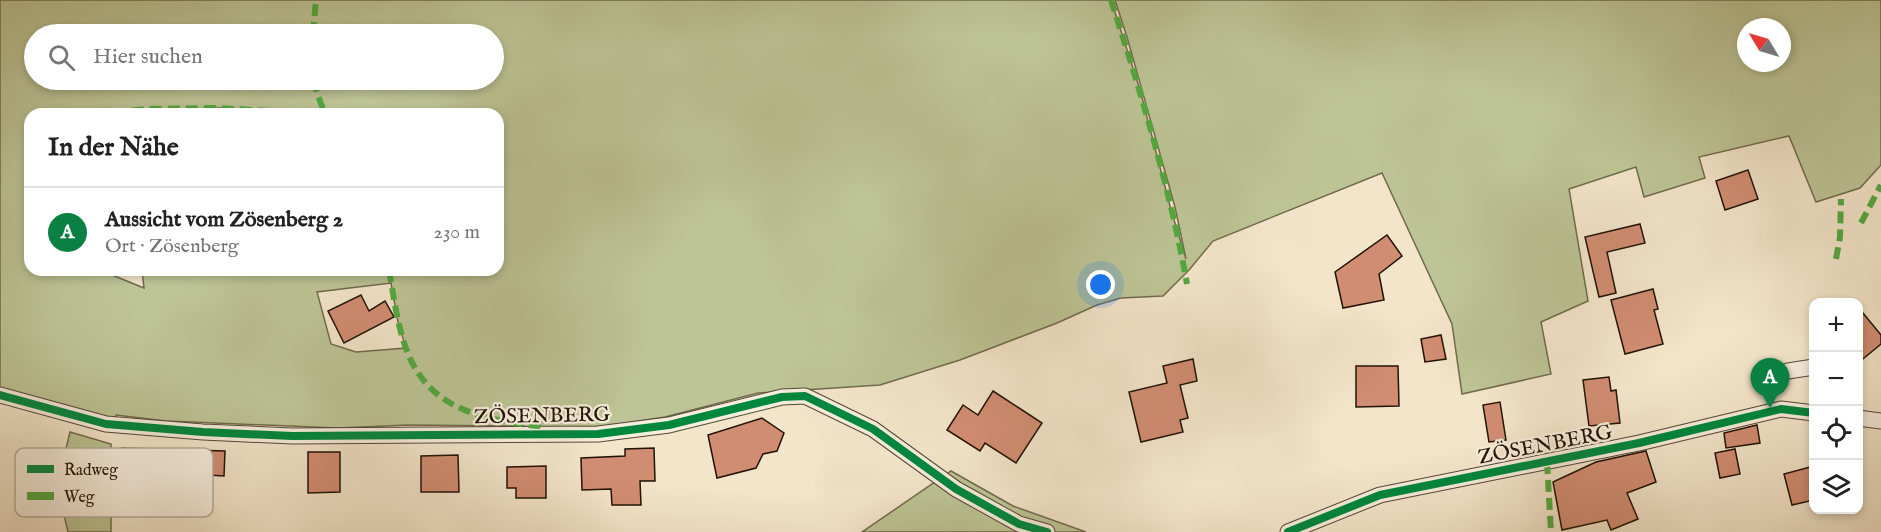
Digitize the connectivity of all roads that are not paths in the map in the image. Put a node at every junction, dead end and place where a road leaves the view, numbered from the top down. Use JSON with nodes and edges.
{"nodes":[{"id":1,"x":1809,"y":367,"type":"edge"},
{"id":2,"x":1788,"y":370,"type":"dead end"},
{"id":3,"x":0,"y":395,"type":"edge"},
{"id":4,"x":1809,"y":412,"type":"edge"},
{"id":5,"x":1863,"y":419,"type":"edge"},
{"id":6,"x":1881,"y":421,"type":"edge"},
{"id":7,"x":1047,"y":532,"type":"edge"},
{"id":8,"x":1288,"y":532,"type":"edge"}],
"edges":[{"from":1,"to":2,"type":"street"},
{"from":3,"to":7,"type":"street","name":"ZÖSENBERG"},
{"from":4,"to":8,"type":"street","name":"ZÖSENBERG"},
{"from":5,"to":6,"type":"street"}]}
